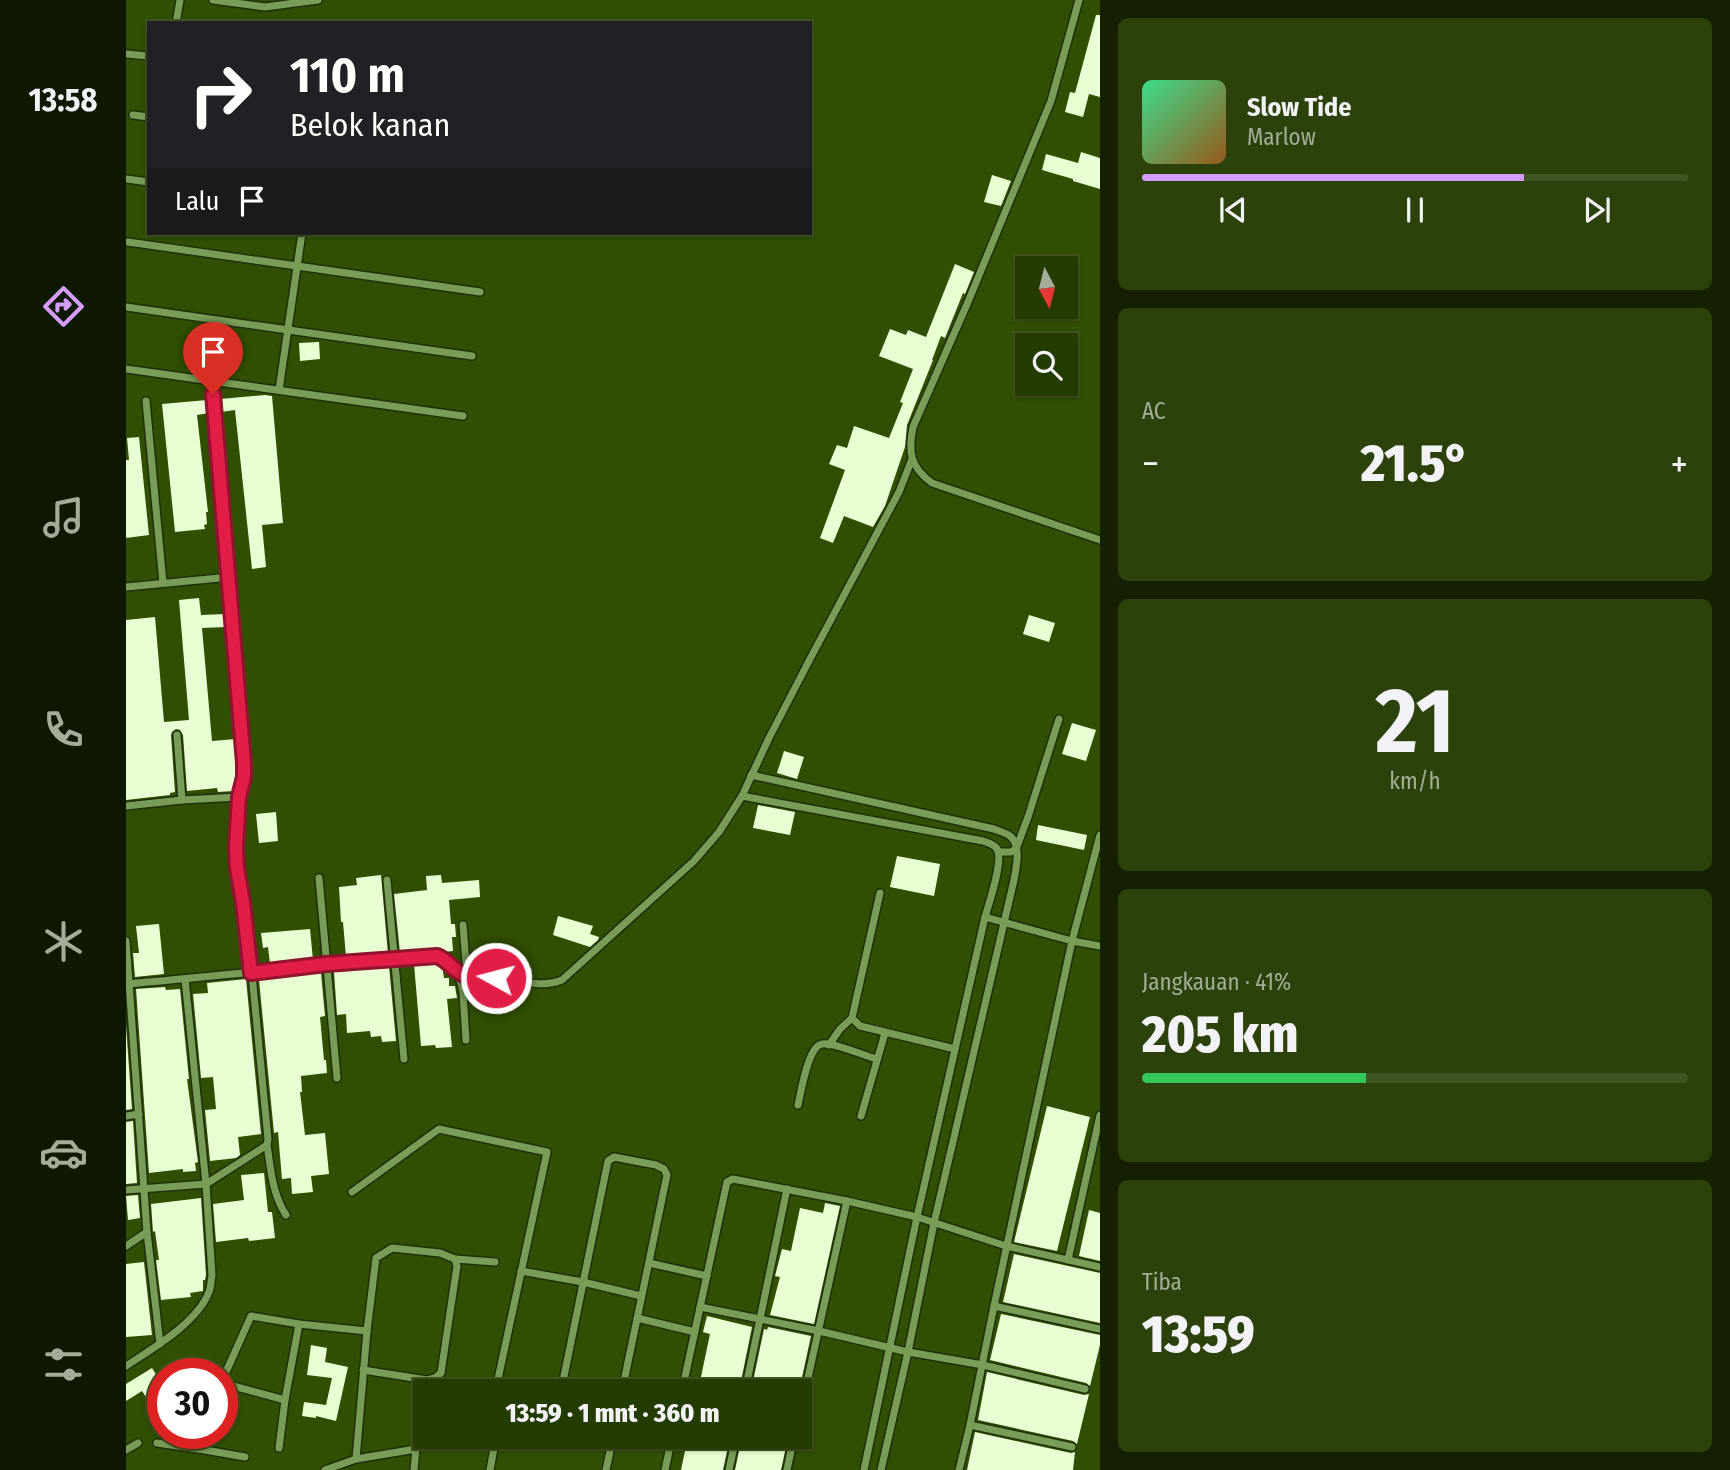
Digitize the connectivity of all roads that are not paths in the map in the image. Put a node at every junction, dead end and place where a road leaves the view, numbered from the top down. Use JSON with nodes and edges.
{"nodes":[{"id":1,"x":180,"y":0,"type":"edge"},
{"id":2,"x":213,"y":0,"type":"edge"},
{"id":3,"x":318,"y":0,"type":"edge"},
{"id":4,"x":1079,"y":0,"type":"edge"},
{"id":5,"x":176,"y":21,"type":"edge"},
{"id":6,"x":126,"y":54,"type":"edge"},
{"id":7,"x":147,"y":56,"type":"edge"},
{"id":8,"x":133,"y":115,"type":"dead end"},
{"id":9,"x":147,"y":117,"type":"edge"},
{"id":10,"x":126,"y":179,"type":"edge"},
{"id":11,"x":147,"y":182,"type":"edge"},
{"id":12,"x":302,"y":235,"type":"edge"},
{"id":13,"x":128,"y":242,"type":"dead end"},
{"id":14,"x":297,"y":266,"type":"junction"},
{"id":15,"x":480,"y":292,"type":"dead end"},
{"id":16,"x":126,"y":307,"type":"edge"},
{"id":17,"x":288,"y":330,"type":"junction"},
{"id":18,"x":472,"y":356,"type":"dead end"},
{"id":19,"x":126,"y":369,"type":"edge"},
{"id":20,"x":279,"y":390,"type":"junction"},
{"id":21,"x":213,"y":394,"type":"dead end"},
{"id":22,"x":146,"y":401,"type":"dead end"},
{"id":23,"x":463,"y":416,"type":"dead end"},
{"id":24,"x":912,"y":459,"type":"junction"},
{"id":25,"x":1100,"y":540,"type":"edge"},
{"id":26,"x":230,"y":577,"type":"junction"},
{"id":27,"x":163,"y":583,"type":"junction"},
{"id":28,"x":126,"y":587,"type":"edge"},
{"id":29,"x":1059,"y":719,"type":"dead end"},
{"id":30,"x":177,"y":734,"type":"dead end"},
{"id":31,"x":751,"y":775,"type":"junction"},
{"id":32,"x":742,"y":796,"type":"junction"},
{"id":33,"x":239,"y":797,"type":"junction"},
{"id":34,"x":182,"y":800,"type":"junction"},
{"id":35,"x":126,"y":806,"type":"edge"},
{"id":36,"x":921,"y":814,"type":"junction"},
{"id":37,"x":915,"y":829,"type":"junction"},
{"id":38,"x":1100,"y":835,"type":"edge"},
{"id":39,"x":1016,"y":849,"type":"junction"},
{"id":40,"x":1000,"y":852,"type":"junction"},
{"id":41,"x":319,"y":878,"type":"dead end"},
{"id":42,"x":387,"y":880,"type":"dead end"},
{"id":43,"x":880,"y":893,"type":"dead end"},
{"id":44,"x":985,"y":917,"type":"junction"},
{"id":45,"x":1004,"y":922,"type":"junction"},
{"id":46,"x":463,"y":925,"type":"dead end"},
{"id":47,"x":126,"y":941,"type":"edge"},
{"id":48,"x":1072,"y":941,"type":"junction"},
{"id":49,"x":1100,"y":946,"type":"edge"},
{"id":50,"x":394,"y":959,"type":"junction"},
{"id":51,"x":326,"y":964,"type":"junction"},
{"id":52,"x":458,"y":972,"type":"junction"},
{"id":53,"x":251,"y":973,"type":"junction"},
{"id":54,"x":467,"y":976,"type":"junction"},
{"id":55,"x":185,"y":979,"type":"junction"},
{"id":56,"x":128,"y":984,"type":"edge"},
{"id":57,"x":852,"y":1018,"type":"junction"},
{"id":58,"x":885,"y":1032,"type":"junction"},
{"id":59,"x":466,"y":1040,"type":"dead end"},
{"id":60,"x":829,"y":1045,"type":"junction"},
{"id":61,"x":955,"y":1049,"type":"junction"},
{"id":62,"x":404,"y":1059,"type":"dead end"},
{"id":63,"x":877,"y":1059,"type":"junction"},
{"id":64,"x":337,"y":1077,"type":"dead end"},
{"id":65,"x":798,"y":1105,"type":"dead end"},
{"id":66,"x":139,"y":1114,"type":"junction"},
{"id":67,"x":1100,"y":1115,"type":"edge"},
{"id":68,"x":126,"y":1116,"type":"edge"},
{"id":69,"x":860,"y":1116,"type":"dead end"},
{"id":70,"x":267,"y":1145,"type":"junction"},
{"id":71,"x":206,"y":1184,"type":"junction"},
{"id":72,"x":144,"y":1188,"type":"junction"},
{"id":73,"x":787,"y":1189,"type":"junction"},
{"id":74,"x":126,"y":1190,"type":"edge"},
{"id":75,"x":352,"y":1192,"type":"dead end"},
{"id":76,"x":847,"y":1201,"type":"junction"},
{"id":77,"x":286,"y":1215,"type":"dead end"},
{"id":78,"x":917,"y":1217,"type":"junction"},
{"id":79,"x":934,"y":1223,"type":"junction"},
{"id":80,"x":147,"y":1232,"type":"junction"},
{"id":81,"x":126,"y":1246,"type":"edge"},
{"id":82,"x":1006,"y":1246,"type":"junction"},
{"id":83,"x":456,"y":1259,"type":"junction"},
{"id":84,"x":1068,"y":1260,"type":"junction"},
{"id":85,"x":495,"y":1262,"type":"dead end"},
{"id":86,"x":649,"y":1263,"type":"junction"},
{"id":87,"x":1100,"y":1267,"type":"edge"},
{"id":88,"x":521,"y":1271,"type":"junction"},
{"id":89,"x":707,"y":1276,"type":"junction"},
{"id":90,"x":583,"y":1282,"type":"junction"},
{"id":91,"x":641,"y":1296,"type":"junction"},
{"id":92,"x":994,"y":1306,"type":"junction"},
{"id":93,"x":700,"y":1307,"type":"junction"},
{"id":94,"x":637,"y":1318,"type":"junction"},
{"id":95,"x":760,"y":1320,"type":"junction"},
{"id":96,"x":299,"y":1324,"type":"junction"},
{"id":97,"x":1100,"y":1329,"type":"edge"},
{"id":98,"x":367,"y":1331,"type":"junction"},
{"id":99,"x":819,"y":1331,"type":"junction"},
{"id":100,"x":695,"y":1332,"type":"junction"},
{"id":101,"x":160,"y":1344,"type":"junction"},
{"id":102,"x":890,"y":1347,"type":"junction"},
{"id":103,"x":908,"y":1352,"type":"junction"},
{"id":104,"x":233,"y":1358,"type":"edge"},
{"id":105,"x":983,"y":1365,"type":"junction"},
{"id":106,"x":126,"y":1366,"type":"edge"},
{"id":107,"x":363,"y":1370,"type":"junction"},
{"id":108,"x":498,"y":1379,"type":"dead end"},
{"id":109,"x":563,"y":1379,"type":"edge"},
{"id":110,"x":624,"y":1379,"type":"edge"},
{"id":111,"x":685,"y":1379,"type":"edge"},
{"id":112,"x":748,"y":1379,"type":"edge"},
{"id":113,"x":808,"y":1379,"type":"edge"},
{"id":114,"x":238,"y":1387,"type":"edge"},
{"id":115,"x":1085,"y":1389,"type":"dead end"},
{"id":116,"x":285,"y":1400,"type":"junction"},
{"id":117,"x":971,"y":1425,"type":"junction"},
{"id":118,"x":138,"y":1443,"type":"dead end"},
{"id":119,"x":1072,"y":1447,"type":"dead end"},
{"id":120,"x":279,"y":1448,"type":"dead end"},
{"id":121,"x":198,"y":1449,"type":"edge"},
{"id":122,"x":416,"y":1449,"type":"joint"},
{"id":123,"x":494,"y":1449,"type":"edge"},
{"id":124,"x":611,"y":1449,"type":"edge"},
{"id":125,"x":669,"y":1449,"type":"edge"},
{"id":126,"x":733,"y":1449,"type":"edge"},
{"id":127,"x":791,"y":1449,"type":"edge"},
{"id":128,"x":126,"y":1450,"type":"edge"},
{"id":129,"x":205,"y":1450,"type":"joint"},
{"id":130,"x":245,"y":1457,"type":"dead end"},
{"id":131,"x":356,"y":1459,"type":"junction"},
{"id":132,"x":342,"y":1467,"type":"edge"},
{"id":133,"x":325,"y":1470,"type":"edge"},
{"id":134,"x":414,"y":1470,"type":"edge"},
{"id":135,"x":491,"y":1470,"type":"edge"},
{"id":136,"x":607,"y":1470,"type":"edge"},
{"id":137,"x":665,"y":1470,"type":"edge"},
{"id":138,"x":729,"y":1470,"type":"edge"},
{"id":139,"x":787,"y":1470,"type":"edge"},
{"id":140,"x":864,"y":1470,"type":"edge"},
{"id":141,"x":881,"y":1470,"type":"edge"},
{"id":142,"x":960,"y":1470,"type":"edge"}],
"edges":[{"from":1,"to":5,"type":"street"},
{"from":2,"to":3,"type":"street"},
{"from":4,"to":24,"type":"street"},
{"from":6,"to":7,"type":"street"},
{"from":8,"to":9,"type":"street"},
{"from":10,"to":11,"type":"street"},
{"from":12,"to":14,"type":"street"},
{"from":13,"to":14,"type":"street"},
{"from":14,"to":15,"type":"street"},
{"from":14,"to":17,"type":"street"},
{"from":16,"to":17,"type":"street"},
{"from":17,"to":18,"type":"street"},
{"from":17,"to":20,"type":"street"},
{"from":19,"to":20,"type":"street"},
{"from":20,"to":23,"type":"street"},
{"from":21,"to":26,"type":"street"},
{"from":22,"to":27,"type":"street"},
{"from":24,"to":25,"type":"street"},
{"from":24,"to":31,"type":"street"},
{"from":26,"to":27,"type":"street"},
{"from":26,"to":33,"type":"street"},
{"from":27,"to":28,"type":"street"},
{"from":29,"to":39,"type":"street"},
{"from":30,"to":34,"type":"street"},
{"from":31,"to":32,"type":"street"},
{"from":31,"to":36,"type":"street"},
{"from":32,"to":37,"type":"street"},
{"from":32,"to":54,"type":"street"},
{"from":33,"to":34,"type":"street"},
{"from":33,"to":53,"type":"street"},
{"from":34,"to":35,"type":"street"},
{"from":36,"to":37,"type":"street"},
{"from":36,"to":39,"type":"street"},
{"from":37,"to":40,"type":"street"},
{"from":38,"to":48,"type":"street"},
{"from":39,"to":40,"type":"street"},
{"from":39,"to":45,"type":"street"},
{"from":40,"to":44,"type":"street"},
{"from":41,"to":51,"type":"street"},
{"from":42,"to":50,"type":"street"},
{"from":43,"to":57,"type":"street"},
{"from":44,"to":45,"type":"street"},
{"from":44,"to":61,"type":"street"},
{"from":45,"to":48,"type":"street"},
{"from":45,"to":79,"type":"street"},
{"from":46,"to":54,"type":"street"},
{"from":47,"to":56,"type":"street"},
{"from":48,"to":49,"type":"street"},
{"from":48,"to":82,"type":"street"},
{"from":50,"to":51,"type":"street"},
{"from":50,"to":52,"type":"street"},
{"from":50,"to":62,"type":"street"},
{"from":51,"to":53,"type":"street"},
{"from":51,"to":64,"type":"street"},
{"from":52,"to":54,"type":"street"},
{"from":52,"to":59,"type":"street"},
{"from":53,"to":55,"type":"street"},
{"from":53,"to":70,"type":"street"},
{"from":55,"to":56,"type":"street"},
{"from":55,"to":71,"type":"street"},
{"from":56,"to":66,"type":"street"},
{"from":57,"to":58,"type":"street"},
{"from":57,"to":60,"type":"street"},
{"from":58,"to":61,"type":"street"},
{"from":58,"to":63,"type":"street"},
{"from":60,"to":63,"type":"street"},
{"from":60,"to":65,"type":"street"},
{"from":61,"to":78,"type":"street"},
{"from":63,"to":69,"type":"street"},
{"from":66,"to":68,"type":"street"},
{"from":66,"to":72,"type":"street"},
{"from":67,"to":84,"type":"street"},
{"from":70,"to":71,"type":"street"},
{"from":70,"to":77,"type":"street"},
{"from":71,"to":72,"type":"street"},
{"from":71,"to":101,"type":"street"},
{"from":72,"to":74,"type":"street"},
{"from":72,"to":80,"type":"street"},
{"from":73,"to":76,"type":"street"},
{"from":73,"to":89,"type":"street"},
{"from":73,"to":95,"type":"street"},
{"from":75,"to":88,"type":"street"},
{"from":76,"to":78,"type":"street"},
{"from":76,"to":99,"type":"street"},
{"from":78,"to":79,"type":"street"},
{"from":78,"to":102,"type":"street"},
{"from":79,"to":82,"type":"street"},
{"from":79,"to":103,"type":"street"},
{"from":80,"to":81,"type":"street"},
{"from":80,"to":101,"type":"street"},
{"from":82,"to":84,"type":"street"},
{"from":82,"to":92,"type":"street"},
{"from":83,"to":85,"type":"street"},
{"from":83,"to":98,"type":"street"},
{"from":83,"to":107,"type":"street"},
{"from":84,"to":87,"type":"street"},
{"from":86,"to":89,"type":"street"},
{"from":86,"to":90,"type":"street"},
{"from":86,"to":91,"type":"street"},
{"from":88,"to":90,"type":"street"},
{"from":88,"to":108,"type":"street"},
{"from":89,"to":93,"type":"street"},
{"from":90,"to":91,"type":"street"},
{"from":90,"to":109,"type":"street"},
{"from":91,"to":94,"type":"street"},
{"from":92,"to":97,"type":"street"},
{"from":92,"to":105,"type":"street"},
{"from":93,"to":95,"type":"street"},
{"from":93,"to":100,"type":"street"},
{"from":94,"to":100,"type":"street"},
{"from":94,"to":110,"type":"street"},
{"from":95,"to":99,"type":"street"},
{"from":95,"to":112,"type":"street"},
{"from":96,"to":98,"type":"street"},
{"from":96,"to":104,"type":"street"},
{"from":96,"to":116,"type":"street"},
{"from":98,"to":107,"type":"street"},
{"from":99,"to":102,"type":"street"},
{"from":99,"to":113,"type":"street"},
{"from":100,"to":111,"type":"street"},
{"from":101,"to":106,"type":"street"},
{"from":102,"to":103,"type":"street"},
{"from":102,"to":140,"type":"street"},
{"from":103,"to":105,"type":"street"},
{"from":103,"to":141,"type":"street"},
{"from":105,"to":115,"type":"street"},
{"from":105,"to":117,"type":"street"},
{"from":107,"to":131,"type":"street"},
{"from":114,"to":116,"type":"street"},
{"from":116,"to":120,"type":"street"},
{"from":117,"to":119,"type":"street"},
{"from":117,"to":142,"type":"street"},
{"from":118,"to":128,"type":"street"},
{"from":121,"to":129,"type":"street"},
{"from":122,"to":131,"type":"street"},
{"from":122,"to":134,"type":"street"},
{"from":123,"to":135,"type":"street"},
{"from":124,"to":136,"type":"street"},
{"from":125,"to":137,"type":"street"},
{"from":126,"to":138,"type":"street"},
{"from":127,"to":139,"type":"street"},
{"from":129,"to":130,"type":"street"},
{"from":131,"to":132,"type":"street"},
{"from":132,"to":133,"type":"street"}]}
